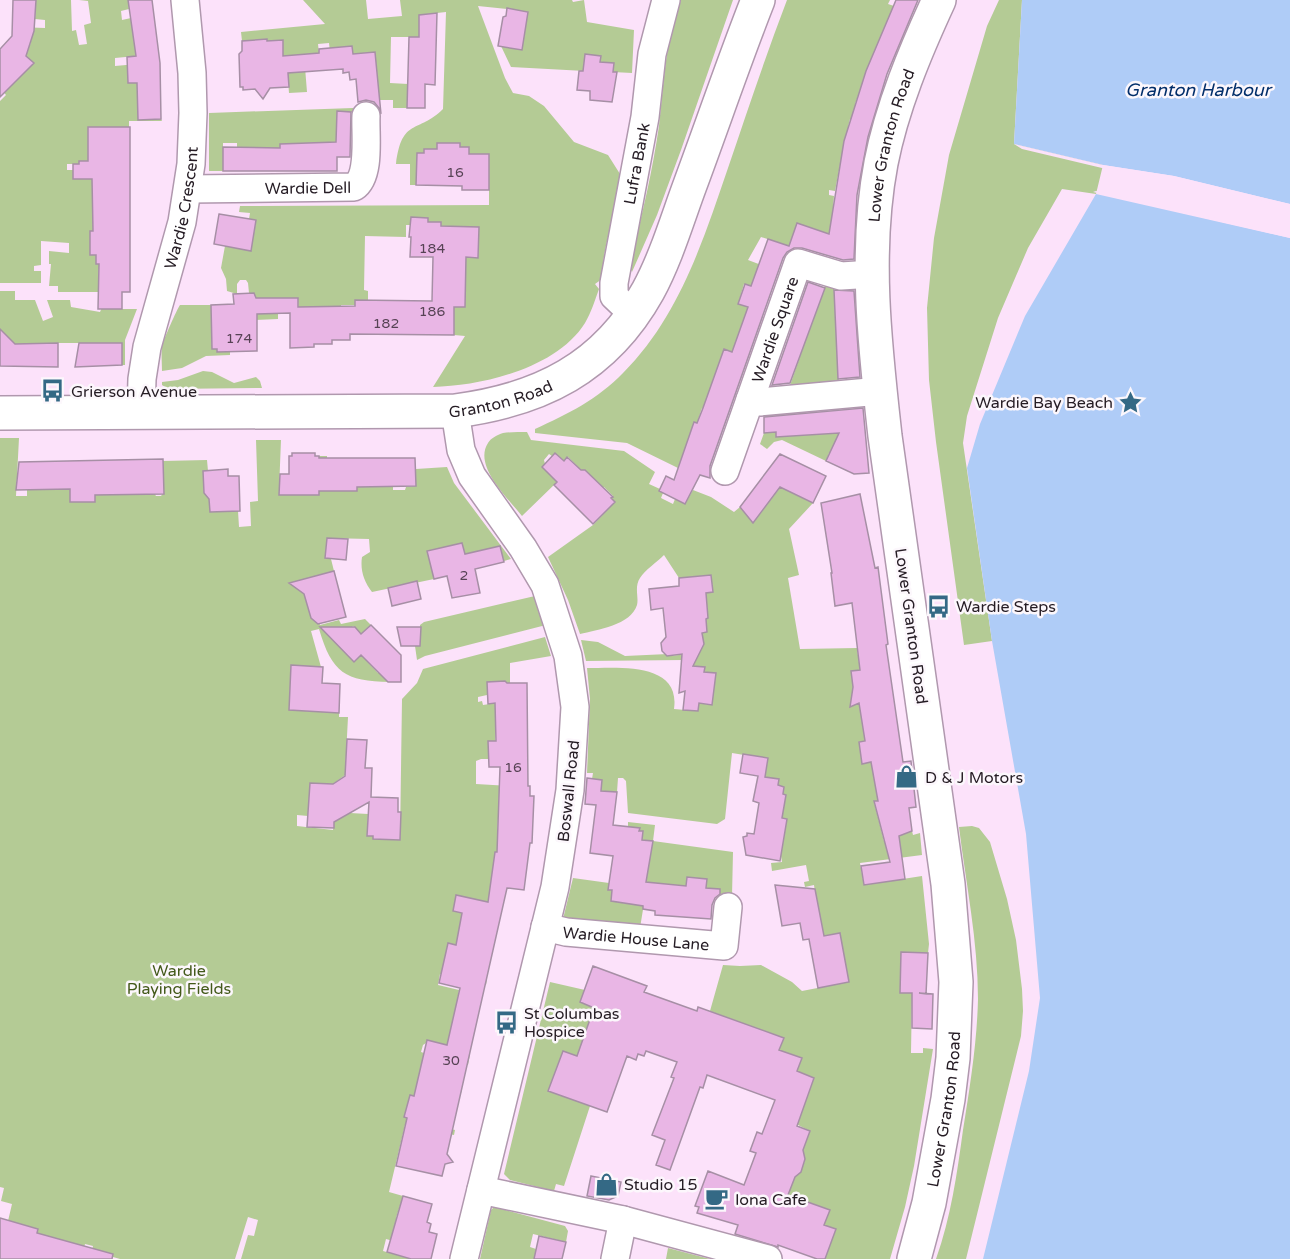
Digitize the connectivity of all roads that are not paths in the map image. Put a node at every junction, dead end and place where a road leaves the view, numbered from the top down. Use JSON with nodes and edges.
{"nodes":[{"id":1,"x":185,"y":0,"type":"edge"},
{"id":2,"x":758,"y":0,"type":"edge"},
{"id":3,"x":939,"y":0,"type":"edge"},
{"id":4,"x":664,"y":2,"type":"edge"},
{"id":5,"x":366,"y":116,"type":"dead end"},
{"id":6,"x":188,"y":189,"type":"junction"},
{"id":7,"x":873,"y":274,"type":"junction"},
{"id":8,"x":634,"y":315,"type":"junction"},
{"id":9,"x":880,"y":391,"type":"junction"},
{"id":10,"x":750,"y":400,"type":"junction"},
{"id":11,"x":455,"y":411,"type":"junction"},
{"id":12,"x":0,"y":413,"type":"edge"},
{"id":13,"x":141,"y":413,"type":"junction"},
{"id":14,"x":725,"y":471,"type":"dead end"},
{"id":15,"x":728,"y":907,"type":"dead end"},
{"id":16,"x":545,"y":927,"type":"junction"},
{"id":17,"x":481,"y":1190,"type":"junction"},
{"id":18,"x":623,"y":1220,"type":"junction"},
{"id":19,"x":464,"y":1259,"type":"edge"},
{"id":20,"x":615,"y":1259,"type":"edge"},
{"id":21,"x":768,"y":1259,"type":"edge"},
{"id":22,"x":914,"y":1259,"type":"edge"}],
"edges":[{"from":1,"to":6,"type":"street","name":"Wardie Crescent"},
{"from":2,"to":8,"type":"main road","name":"Granton Road"},
{"from":3,"to":7,"type":"main road","name":"Lower Granton Road"},
{"from":4,"to":8,"type":"street","name":"Lufra Bank"},
{"from":5,"to":6,"type":"street","name":"Wardie Dell"},
{"from":6,"to":13,"type":"street","name":"Wardie Crescent"},
{"from":7,"to":9,"type":"main road","name":"Lower Granton Road"},
{"from":7,"to":10,"type":"street","name":"Wardie Square"},
{"from":8,"to":11,"type":"main road","name":"Granton Road"},
{"from":9,"to":10,"type":"street","name":"Wardie Square"},
{"from":9,"to":22,"type":"main road","name":"Lower Granton Road"},
{"from":10,"to":14,"type":"street","name":"Wardie Square"},
{"from":11,"to":13,"type":"main road","name":"Granton Road"},
{"from":11,"to":16,"type":"street","name":"Boswall Road"},
{"from":12,"to":13,"type":"main road","name":"Granton Road"},
{"from":15,"to":16,"type":"street","name":"Wardie House Lane"},
{"from":16,"to":17,"type":"street","name":"Boswall Road"},
{"from":17,"to":18,"type":"street"},
{"from":17,"to":19,"type":"street","name":"Boswall Road"},
{"from":18,"to":20,"type":"street"},
{"from":18,"to":21,"type":"street"}]}
